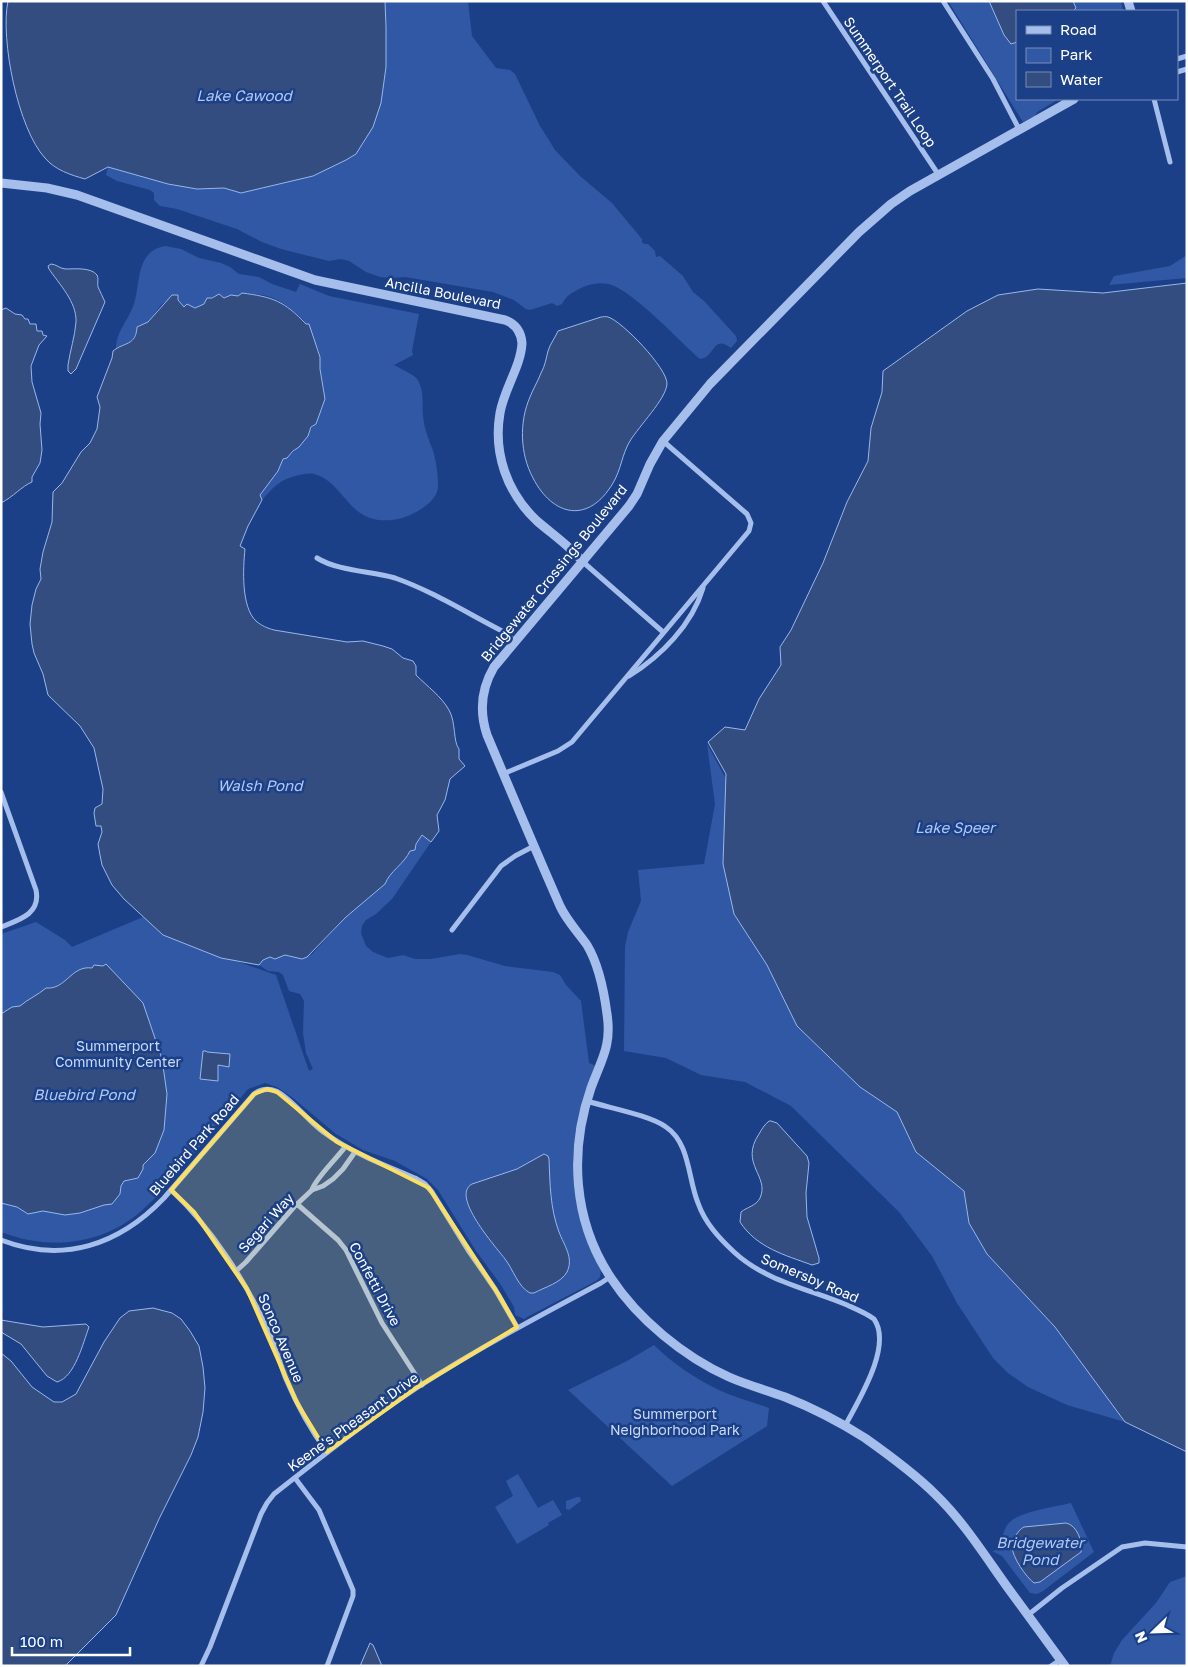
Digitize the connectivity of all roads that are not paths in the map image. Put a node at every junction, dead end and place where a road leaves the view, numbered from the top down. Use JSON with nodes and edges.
{"nodes":[{"id":1,"x":823,"y":1,"type":"edge"},
{"id":2,"x":943,"y":1,"type":"edge"},
{"id":3,"x":1072,"y":100,"type":"edge"},
{"id":4,"x":1154,"y":100,"type":"edge"},
{"id":5,"x":1020,"y":129,"type":"junction"},
{"id":6,"x":1170,"y":162,"type":"dead end"},
{"id":7,"x":938,"y":174,"type":"junction"},
{"id":8,"x":1,"y":183,"type":"edge"},
{"id":9,"x":663,"y":441,"type":"junction"},
{"id":10,"x":317,"y":558,"type":"dead end"},
{"id":11,"x":583,"y":562,"type":"junction"},
{"id":12,"x":703,"y":588,"type":"junction"},
{"id":13,"x":664,"y":632,"type":"junction"},
{"id":14,"x":515,"y":641,"type":"junction"},
{"id":15,"x":628,"y":677,"type":"junction"},
{"id":16,"x":503,"y":774,"type":"junction"},
{"id":17,"x":1,"y":792,"type":"edge"},
{"id":18,"x":3,"y":806,"type":"edge"},
{"id":19,"x":534,"y":846,"type":"junction"},
{"id":20,"x":1,"y":927,"type":"edge"},
{"id":21,"x":452,"y":930,"type":"dead end"},
{"id":22,"x":587,"y":1101,"type":"junction"},
{"id":23,"x":345,"y":1147,"type":"junction"},
{"id":24,"x":355,"y":1152,"type":"junction"},
{"id":25,"x":171,"y":1190,"type":"junction"},
{"id":26,"x":312,"y":1190,"type":"junction"},
{"id":27,"x":297,"y":1204,"type":"junction"},
{"id":28,"x":1,"y":1240,"type":"edge"},
{"id":29,"x":236,"y":1271,"type":"junction"},
{"id":30,"x":610,"y":1277,"type":"junction"},
{"id":31,"x":517,"y":1327,"type":"junction"},
{"id":32,"x":422,"y":1385,"type":"junction"},
{"id":33,"x":845,"y":1426,"type":"junction"},
{"id":34,"x":327,"y":1452,"type":"junction"},
{"id":35,"x":295,"y":1478,"type":"junction"},
{"id":36,"x":1187,"y":1547,"type":"edge"},
{"id":37,"x":1028,"y":1615,"type":"junction"},
{"id":38,"x":1062,"y":1663,"type":"edge"},
{"id":39,"x":201,"y":1666,"type":"edge"},
{"id":40,"x":327,"y":1666,"type":"edge"},
{"id":41,"x":1051,"y":1666,"type":"edge"}],
"edges":[{"from":1,"to":7,"type":"street","name":"Summerport Trail Loop"},
{"from":2,"to":5,"type":"street"},
{"from":3,"to":5,"type":"street","name":"Bridgewater Crossings Boulevard"},
{"from":4,"to":6,"type":"street"},
{"from":5,"to":7,"type":"street","name":"Bridgewater Crossings Boulevard"},
{"from":7,"to":9,"type":"street","name":"Bridgewater Crossings Boulevard"},
{"from":8,"to":11,"type":"street","name":"Ancilla Boulevard"},
{"from":9,"to":11,"type":"street","name":"Bridgewater Crossings Boulevard"},
{"from":9,"to":12,"type":"street"},
{"from":10,"to":14,"type":"street"},
{"from":11,"to":13,"type":"street","name":"Ancilla Boulevard"},
{"from":11,"to":14,"type":"street","name":"Bridgewater Crossings Boulevard"},
{"from":12,"to":13,"type":"street"},
{"from":12,"to":15,"type":"street"},
{"from":13,"to":15,"type":"street"},
{"from":14,"to":16,"type":"street","name":"Bridgewater Crossings Boulevard"},
{"from":15,"to":16,"type":"street"},
{"from":16,"to":19,"type":"street","name":"Bridgewater Crossings Boulevard"},
{"from":17,"to":18,"type":"street"},
{"from":18,"to":20,"type":"street"},
{"from":19,"to":21,"type":"street"},
{"from":19,"to":22,"type":"street","name":"Bridgewater Crossings Boulevard"},
{"from":22,"to":30,"type":"street","name":"Bridgewater Crossings Boulevard"},
{"from":22,"to":33,"type":"street","name":"Somersby Road"},
{"from":23,"to":24,"type":"street","name":"Bluebird Park Road"},
{"from":23,"to":25,"type":"street","name":"Bluebird Park Road"},
{"from":23,"to":26,"type":"street","name":"Segari Way"},
{"from":24,"to":26,"type":"street","name":"Segari Way"},
{"from":24,"to":31,"type":"street","name":"Bluebird Park Road"},
{"from":25,"to":28,"type":"street","name":"Bluebird Park Road"},
{"from":25,"to":29,"type":"street","name":"Sonco Avenue"},
{"from":26,"to":27,"type":"street","name":"Segari Way"},
{"from":27,"to":29,"type":"street","name":"Segari Way"},
{"from":27,"to":32,"type":"street","name":"Confetti Drive"},
{"from":29,"to":34,"type":"street","name":"Sonco Avenue"},
{"from":30,"to":31,"type":"street","name":"Keene's Pheasant Drive"},
{"from":30,"to":33,"type":"street","name":"Bridgewater Crossings Boulevard"},
{"from":31,"to":32,"type":"street","name":"Keene's Pheasant Drive"},
{"from":32,"to":34,"type":"street","name":"Keene's Pheasant Drive"},
{"from":33,"to":37,"type":"street","name":"Bridgewater Crossings Boulevard"},
{"from":34,"to":35,"type":"street","name":"Keene's Pheasant Drive"},
{"from":35,"to":39,"type":"street","name":"Keene's Pheasant Drive"},
{"from":35,"to":40,"type":"street"},
{"from":36,"to":37,"type":"street"},
{"from":37,"to":38,"type":"street","name":"Bridgewater Crossings Boulevard"},
{"from":38,"to":41,"type":"street"}]}
